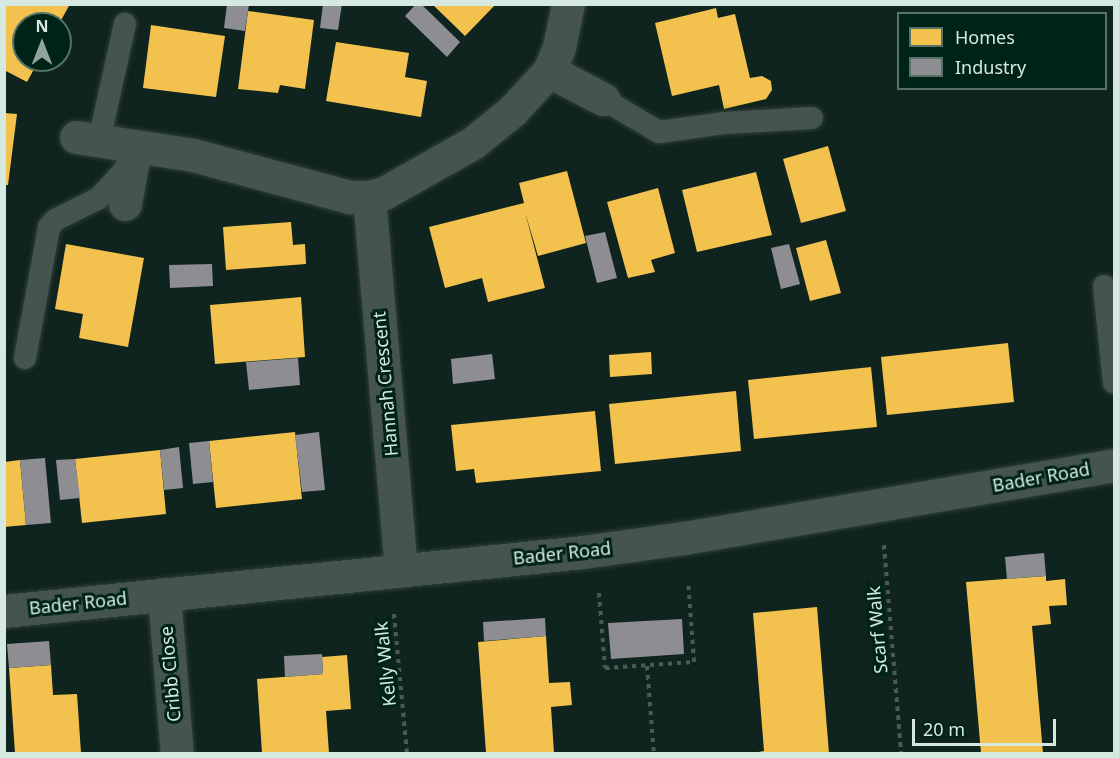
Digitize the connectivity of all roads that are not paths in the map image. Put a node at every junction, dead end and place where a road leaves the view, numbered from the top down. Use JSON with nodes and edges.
{"nodes":[{"id":1,"x":568,"y":4,"type":"edge"},
{"id":2,"x":125,"y":24,"type":"dead end"},
{"id":3,"x":549,"y":71,"type":"junction"},
{"id":4,"x":603,"y":99,"type":"joint"},
{"id":5,"x":812,"y":118,"type":"dead end"},
{"id":6,"x":88,"y":139,"type":"joint"},
{"id":7,"x":133,"y":155,"type":"junction"},
{"id":8,"x":369,"y":197,"type":"junction"},
{"id":9,"x":125,"y":204,"type":"dead end"},
{"id":10,"x":1104,"y":286,"type":"dead end"},
{"id":11,"x":25,"y":358,"type":"dead end"},
{"id":12,"x":1114,"y":382,"type":"edge"},
{"id":13,"x":1114,"y":465,"type":"edge"},
{"id":14,"x":395,"y":571,"type":"junction"},
{"id":15,"x":164,"y":594,"type":"junction"},
{"id":16,"x":4,"y":611,"type":"edge"},
{"id":17,"x":177,"y":753,"type":"edge"}],
"edges":[{"from":1,"to":3,"type":"street"},
{"from":2,"to":6,"type":"lane"},
{"from":3,"to":4,"type":"street"},
{"from":3,"to":8,"type":"street"},
{"from":4,"to":5,"type":"lane"},
{"from":6,"to":7,"type":"street"},
{"from":7,"to":8,"type":"street"},
{"from":7,"to":9,"type":"street"},
{"from":7,"to":11,"type":"lane"},
{"from":8,"to":14,"type":"street","name":"Hannah Crescent"},
{"from":10,"to":12,"type":"lane"},
{"from":13,"to":14,"type":"street","name":"Bader Road"},
{"from":14,"to":15,"type":"street","name":"Bader Road"},
{"from":15,"to":16,"type":"street","name":"Bader Road"},
{"from":15,"to":17,"type":"street","name":"Cribb Close"}]}
